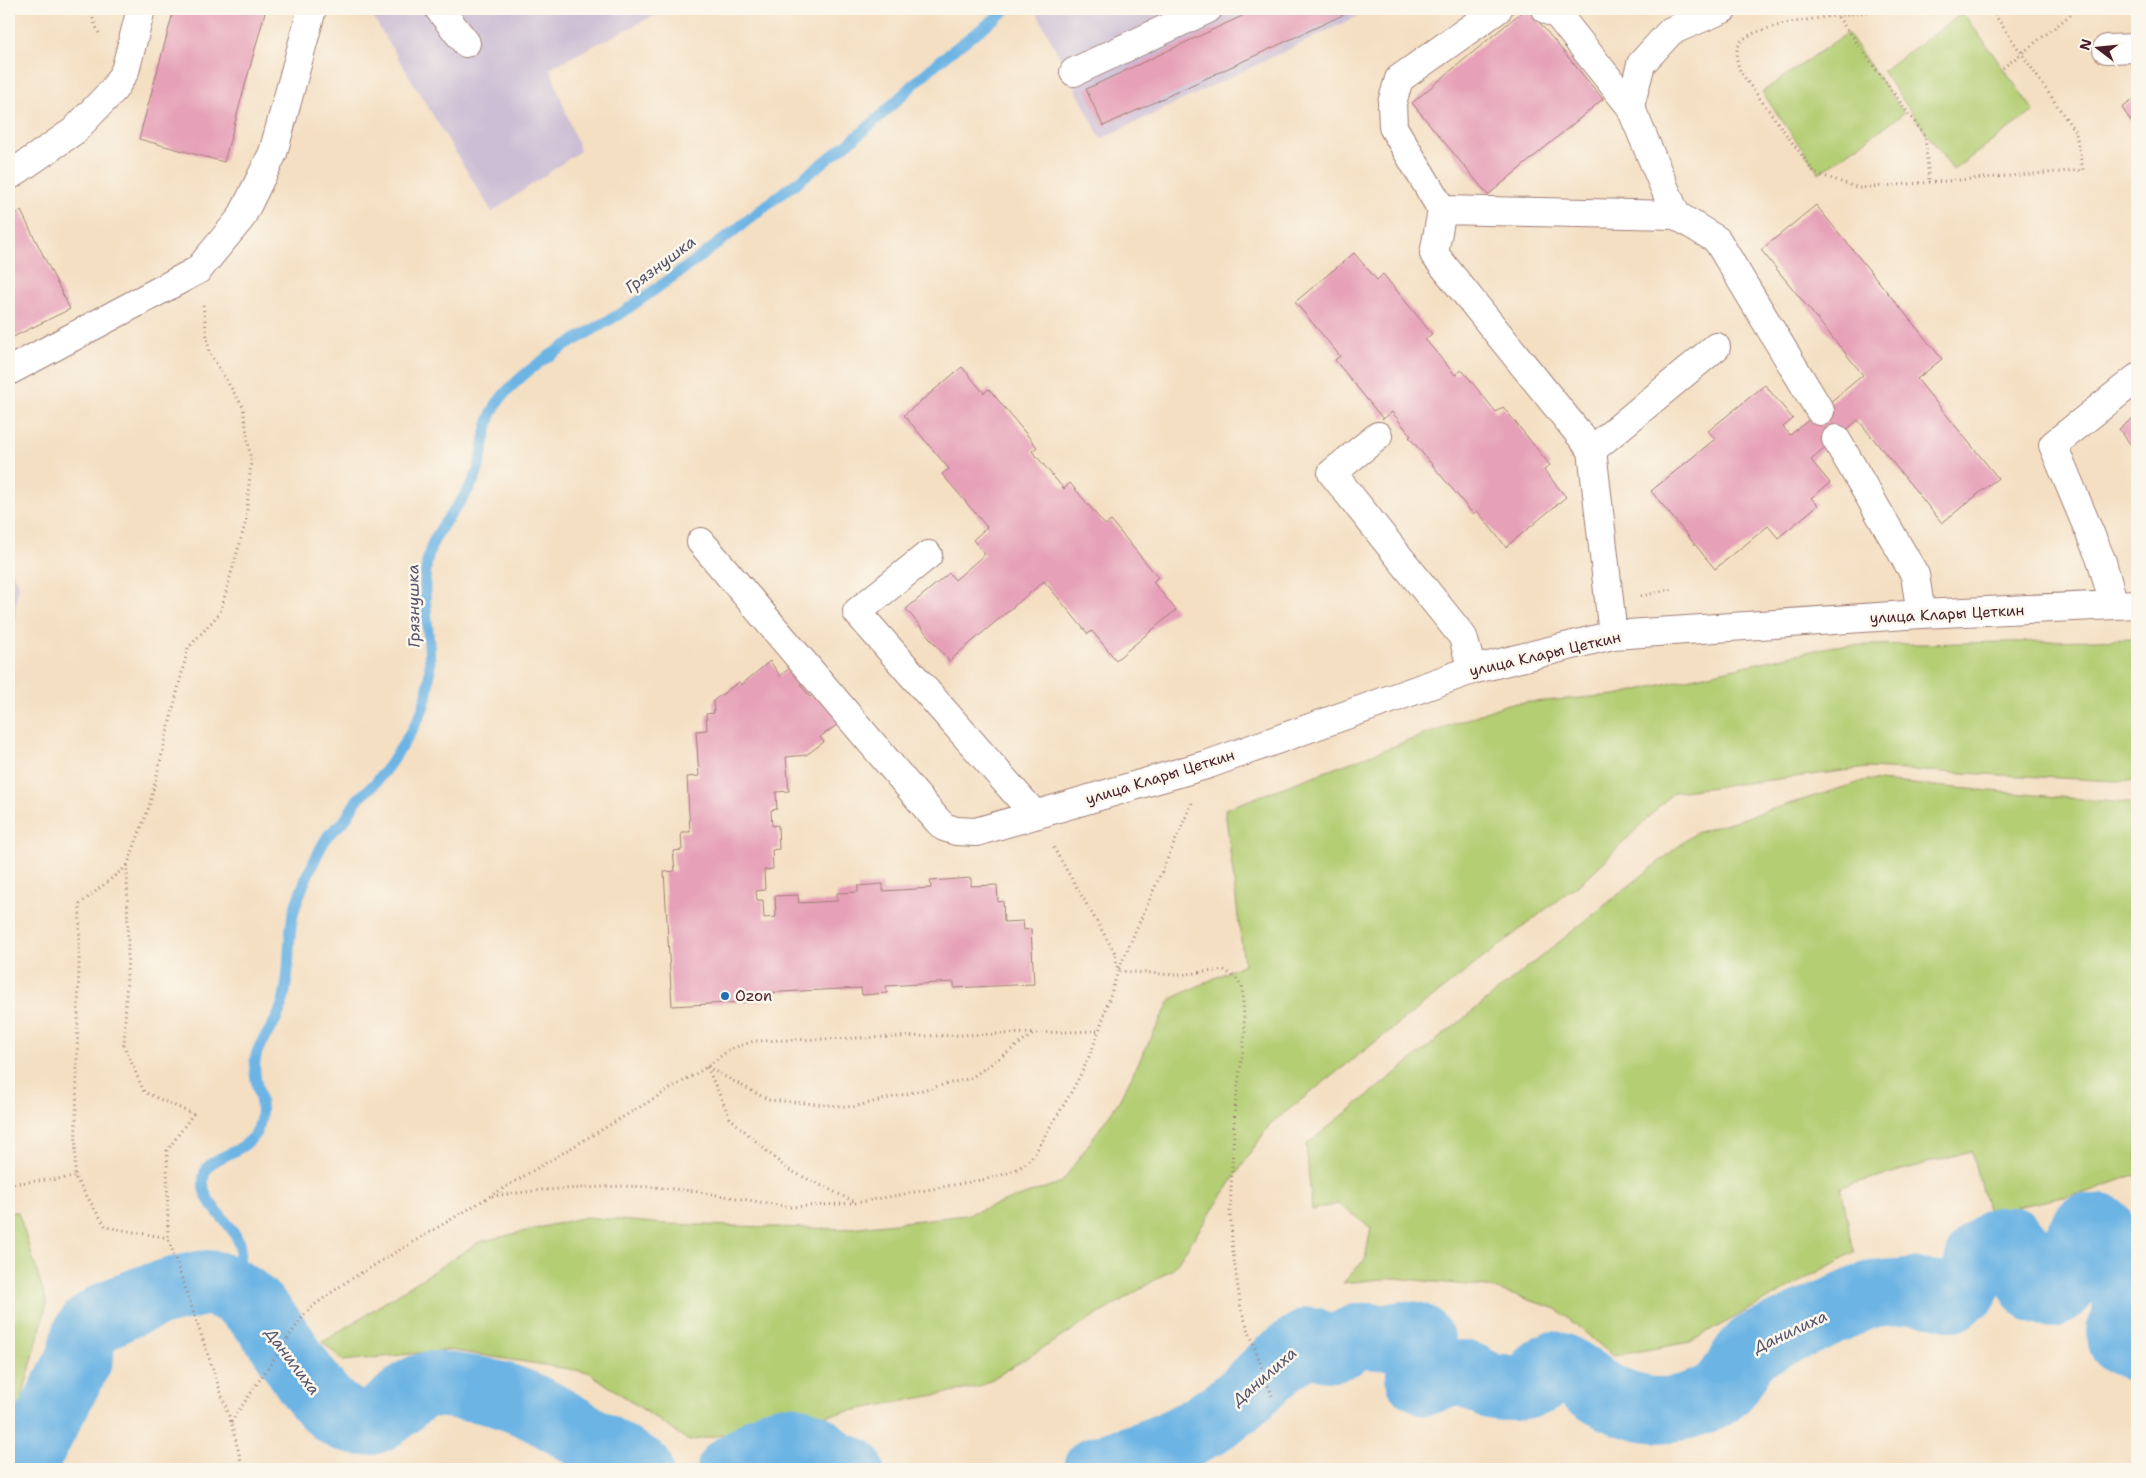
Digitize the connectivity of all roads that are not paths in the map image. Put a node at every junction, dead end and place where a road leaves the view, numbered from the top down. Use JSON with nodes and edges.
{"nodes":[{"id":1,"x":142,"y":9,"type":"edge"},
{"id":2,"x":312,"y":9,"type":"edge"},
{"id":3,"x":439,"y":9,"type":"edge"},
{"id":4,"x":1208,"y":9,"type":"edge"},
{"id":5,"x":1498,"y":9,"type":"edge"},
{"id":6,"x":1545,"y":9,"type":"edge"},
{"id":7,"x":1723,"y":9,"type":"edge"},
{"id":8,"x":466,"y":43,"type":"dead end"},
{"id":9,"x":2137,"y":48,"type":"edge"},
{"id":10,"x":2107,"y":49,"type":"dead end"},
{"id":11,"x":1074,"y":72,"type":"dead end"},
{"id":12,"x":1630,"y":106,"type":"junction"},
{"id":13,"x":9,"y":176,"type":"edge"},
{"id":14,"x":1442,"y":210,"type":"junction"},
{"id":15,"x":1676,"y":215,"type":"junction"},
{"id":16,"x":1716,"y":346,"type":"dead end"},
{"id":17,"x":9,"y":371,"type":"edge"},
{"id":18,"x":2137,"y":378,"type":"edge"},
{"id":19,"x":1820,"y":411,"type":"dead end"},
{"id":20,"x":1378,"y":436,"type":"dead end"},
{"id":21,"x":1836,"y":439,"type":"dead end"},
{"id":22,"x":1592,"y":450,"type":"junction"},
{"id":23,"x":701,"y":542,"type":"dead end"},
{"id":24,"x":928,"y":555,"type":"dead end"},
{"id":25,"x":2126,"y":604,"type":"edge"},
{"id":26,"x":1921,"y":614,"type":"junction"},
{"id":27,"x":1614,"y":636,"type":"junction"},
{"id":28,"x":1472,"y":670,"type":"junction"},
{"id":29,"x":1035,"y":815,"type":"junction"}],
"edges":[{"from":1,"to":13,"type":"street"},
{"from":2,"to":17,"type":"street"},
{"from":3,"to":8,"type":"street"},
{"from":4,"to":11,"type":"street"},
{"from":5,"to":14,"type":"street"},
{"from":6,"to":12,"type":"street"},
{"from":7,"to":12,"type":"street"},
{"from":9,"to":10,"type":"street"},
{"from":12,"to":15,"type":"street"},
{"from":14,"to":15,"type":"street"},
{"from":14,"to":22,"type":"street"},
{"from":15,"to":19,"type":"street"},
{"from":16,"to":22,"type":"street"},
{"from":18,"to":25,"type":"street"},
{"from":20,"to":28,"type":"street"},
{"from":21,"to":26,"type":"street"},
{"from":22,"to":27,"type":"street"},
{"from":23,"to":29,"type":"street","name":"улица Клары Цеткин"},
{"from":24,"to":29,"type":"street"},
{"from":25,"to":26,"type":"street","name":"улица Клары Цеткин"},
{"from":26,"to":27,"type":"street","name":"улица Клары Цеткин"},
{"from":27,"to":28,"type":"street","name":"улица Клары Цеткин"},
{"from":28,"to":29,"type":"street","name":"улица Клары Цеткин"}]}
